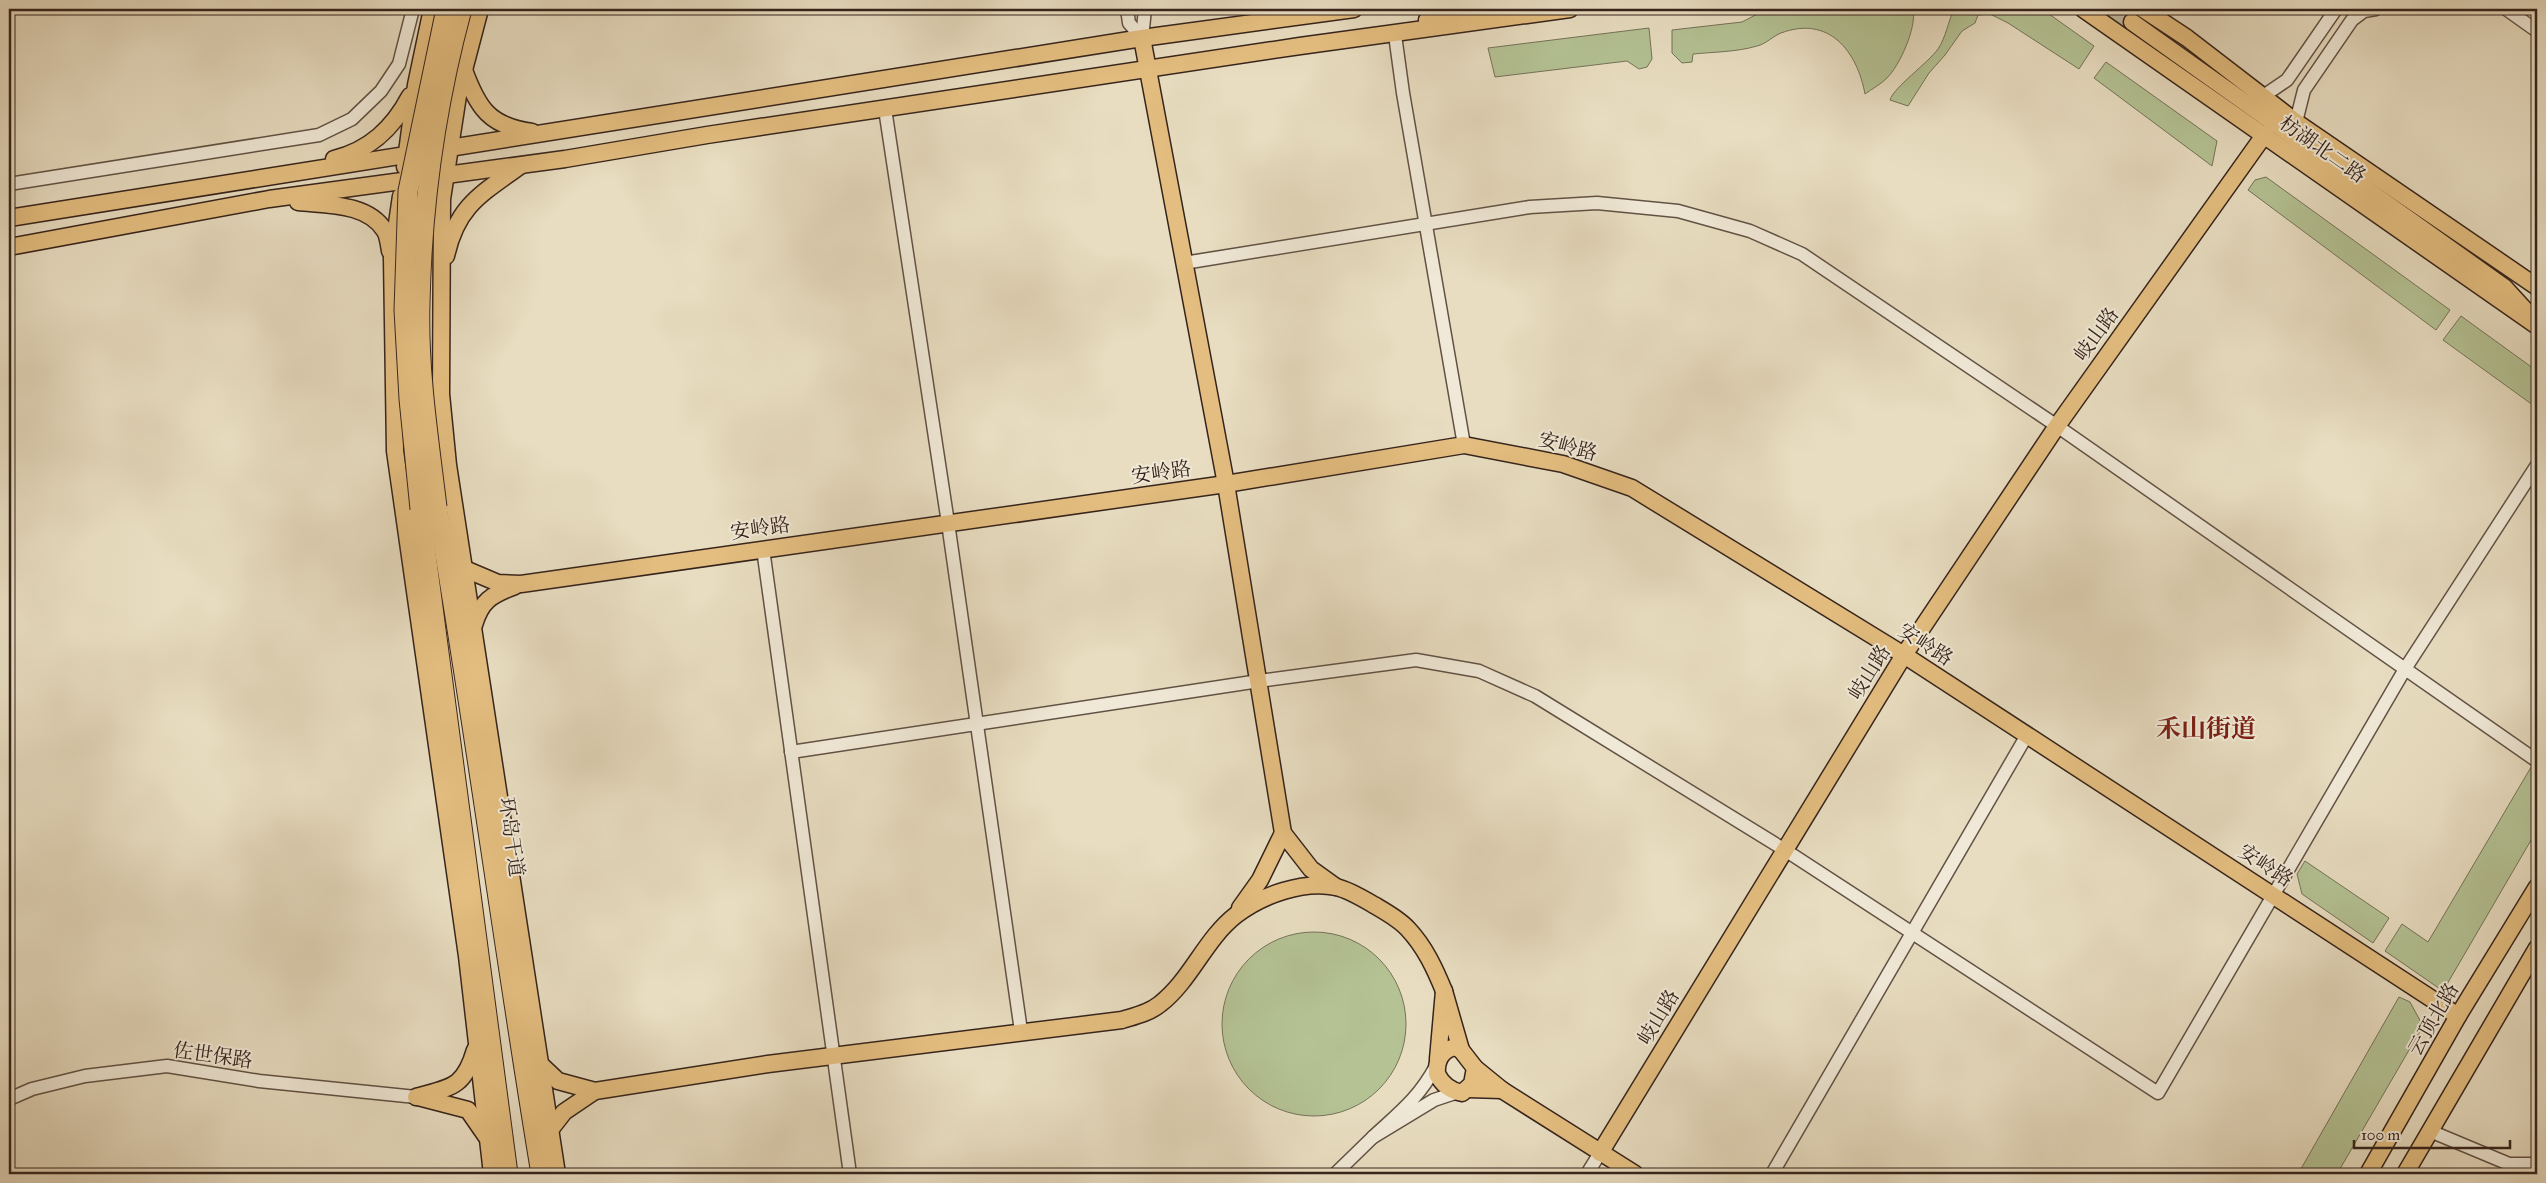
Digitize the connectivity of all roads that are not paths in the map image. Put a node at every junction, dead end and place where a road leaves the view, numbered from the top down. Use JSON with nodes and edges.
{"nodes":[{"id":1,"x":414,"y":9,"type":"edge"},
{"id":2,"x":432,"y":9,"type":"edge"},
{"id":3,"x":446,"y":9,"type":"edge"},
{"id":4,"x":462,"y":9,"type":"edge"},
{"id":5,"x":480,"y":9,"type":"edge"},
{"id":6,"x":1127,"y":9,"type":"edge"},
{"id":7,"x":1145,"y":9,"type":"edge"},
{"id":8,"x":1354,"y":9,"type":"edge"},
{"id":9,"x":1488,"y":9,"type":"edge"},
{"id":10,"x":1570,"y":9,"type":"edge"},
{"id":11,"x":2083,"y":9,"type":"edge"},
{"id":12,"x":2143,"y":9,"type":"tunnel mouth"},
{"id":13,"x":2336,"y":9,"type":"edge"},
{"id":14,"x":2506,"y":9,"type":"edge"},
{"id":15,"x":2367,"y":10,"type":"edge"},
{"id":16,"x":2132,"y":22,"type":"tunnel mouth"},
{"id":17,"x":2537,"y":31,"type":"edge"},
{"id":18,"x":1395,"y":34,"type":"junction"},
{"id":19,"x":1142,"y":38,"type":"junction"},
{"id":20,"x":1300,"y":46,"type":"junction"},
{"id":21,"x":464,"y":70,"type":"junction"},
{"id":22,"x":1149,"y":70,"type":"junction"},
{"id":23,"x":416,"y":85,"type":"junction"},
{"id":24,"x":2262,"y":97,"type":"junction"},
{"id":25,"x":885,"y":109,"type":"junction"},
{"id":26,"x":2296,"y":122,"type":"junction"},
{"id":27,"x":547,"y":134,"type":"junction"},
{"id":28,"x":2265,"y":134,"type":"junction"},
{"id":29,"x":450,"y":150,"type":"junction"},
{"id":30,"x":406,"y":156,"type":"junction"},
{"id":31,"x":522,"y":165,"type":"junction"},
{"id":32,"x":272,"y":175,"type":"junction"},
{"id":33,"x":447,"y":175,"type":"junction"},
{"id":34,"x":402,"y":182,"type":"junction"},
{"id":35,"x":9,"y":184,"type":"edge"},
{"id":36,"x":269,"y":199,"type":"junction"},
{"id":37,"x":9,"y":218,"type":"edge"},
{"id":38,"x":1426,"y":224,"type":"junction"},
{"id":39,"x":9,"y":247,"type":"edge"},
{"id":40,"x":392,"y":258,"type":"junction"},
{"id":41,"x":1184,"y":263,"type":"junction"},
{"id":42,"x":2537,"y":287,"type":"edge"},
{"id":43,"x":440,"y":288,"type":"junction"},
{"id":44,"x":2537,"y":325,"type":"edge"},
{"id":45,"x":2057,"y":426,"type":"junction"},
{"id":46,"x":1464,"y":446,"type":"junction"},
{"id":47,"x":2537,"y":465,"type":"edge"},
{"id":48,"x":1226,"y":484,"type":"junction"},
{"id":49,"x":429,"y":508,"type":"junction"},
{"id":50,"x":948,"y":523,"type":"junction"},
{"id":51,"x":763,"y":549,"type":"junction"},
{"id":52,"x":465,"y":569,"type":"junction"},
{"id":53,"x":521,"y":584,"type":"junction"},
{"id":54,"x":474,"y":626,"type":"junction"},
{"id":55,"x":1904,"y":654,"type":"junction"},
{"id":56,"x":2405,"y":669,"type":"junction"},
{"id":57,"x":1259,"y":681,"type":"junction"},
{"id":58,"x":977,"y":724,"type":"junction"},
{"id":59,"x":2028,"y":735,"type":"junction"},
{"id":60,"x":791,"y":752,"type":"junction"},
{"id":61,"x":2537,"y":761,"type":"edge"},
{"id":62,"x":1282,"y":833,"type":"junction"},
{"id":63,"x":1784,"y":850,"type":"junction"},
{"id":64,"x":1336,"y":887,"type":"junction"},
{"id":65,"x":2537,"y":887,"type":"edge"},
{"id":66,"x":2274,"y":896,"type":"junction"},
{"id":67,"x":1235,"y":915,"type":"junction"},
{"id":68,"x":1912,"y":933,"type":"junction"},
{"id":69,"x":2537,"y":948,"type":"edge"},
{"id":70,"x":1444,"y":991,"type":"junction"},
{"id":71,"x":2458,"y":1016,"type":"junction"},
{"id":72,"x":1021,"y":1031,"type":"junction"},
{"id":73,"x":477,"y":1044,"type":"junction"},
{"id":74,"x":1462,"y":1050,"type":"junction"},
{"id":75,"x":833,"y":1057,"type":"junction"},
{"id":76,"x":1437,"y":1063,"type":"junction"},
{"id":77,"x":540,"y":1064,"type":"junction"},
{"id":78,"x":1475,"y":1068,"type":"junction"},
{"id":79,"x":1502,"y":1090,"type":"junction"},
{"id":80,"x":595,"y":1091,"type":"junction"},
{"id":81,"x":1463,"y":1091,"type":"junction"},
{"id":82,"x":416,"y":1097,"type":"junction"},
{"id":83,"x":9,"y":1099,"type":"edge"},
{"id":84,"x":550,"y":1130,"type":"junction"},
{"id":85,"x":2430,"y":1132,"type":"junction"},
{"id":86,"x":487,"y":1137,"type":"junction"},
{"id":87,"x":1373,"y":1137,"type":"junction"},
{"id":88,"x":1600,"y":1153,"type":"junction"},
{"id":89,"x":2537,"y":1164,"type":"edge"},
{"id":90,"x":492,"y":1174,"type":"edge"},
{"id":91,"x":508,"y":1174,"type":"edge"},
{"id":92,"x":541,"y":1174,"type":"edge"},
{"id":93,"x":557,"y":1174,"type":"edge"},
{"id":94,"x":850,"y":1174,"type":"edge"},
{"id":95,"x":1335,"y":1174,"type":"edge"},
{"id":96,"x":1587,"y":1174,"type":"edge"},
{"id":97,"x":1636,"y":1174,"type":"edge"},
{"id":98,"x":1772,"y":1174,"type":"edge"},
{"id":99,"x":2368,"y":1174,"type":"edge"},
{"id":100,"x":2406,"y":1174,"type":"edge"}],
"edges":[{"from":1,"to":35,"type":"street"},
{"from":2,"to":23,"type":"main road"},
{"from":3,"to":49,"type":"highway","bridge":true},
{"from":4,"to":49,"type":"highway","bridge":true},
{"from":5,"to":21,"type":"main road"},
{"from":6,"to":19,"type":"street"},
{"from":7,"to":19,"type":"street"},
{"from":8,"to":19,"type":"main road"},
{"from":9,"to":20,"type":"main road"},
{"from":10,"to":18,"type":"main road"},
{"from":11,"to":28,"type":"main road","name":"枋湖北二路"},
{"from":12,"to":24,"type":"main road","name":"枋湖北二路"},
{"from":13,"to":24,"type":"street"},
{"from":14,"to":17,"type":"street"},
{"from":15,"to":26,"type":"street"},
{"from":16,"to":44,"type":"main road"},
{"from":18,"to":20,"type":"main road"},
{"from":18,"to":38,"type":"street"},
{"from":19,"to":22,"type":"main road"},
{"from":19,"to":27,"type":"main road"},
{"from":20,"to":22,"type":"main road"},
{"from":21,"to":27,"type":"main road"},
{"from":21,"to":29,"type":"main road"},
{"from":22,"to":25,"type":"main road"},
{"from":22,"to":41,"type":"main road"},
{"from":23,"to":30,"type":"main road"},
{"from":23,"to":32,"type":"main road"},
{"from":24,"to":26,"type":"main road","name":"枋湖北二路"},
{"from":25,"to":31,"type":"main road"},
{"from":25,"to":50,"type":"street"},
{"from":26,"to":42,"type":"main road","name":"枋湖北二路"},
{"from":27,"to":29,"type":"main road"},
{"from":28,"to":44,"type":"main road","name":"枋湖北二路"},
{"from":28,"to":45,"type":"main road","name":"岐山路"},
{"from":29,"to":30,"type":"main road"},
{"from":29,"to":33,"type":"main road"},
{"from":30,"to":32,"type":"main road"},
{"from":30,"to":34,"type":"main road"},
{"from":31,"to":33,"type":"main road"},
{"from":31,"to":43,"type":"main road"},
{"from":32,"to":37,"type":"main road"},
{"from":33,"to":34,"type":"main road"},
{"from":33,"to":43,"type":"main road"},
{"from":34,"to":36,"type":"main road"},
{"from":34,"to":40,"type":"main road"},
{"from":36,"to":39,"type":"main road"},
{"from":36,"to":40,"type":"main road"},
{"from":38,"to":41,"type":"street"},
{"from":38,"to":45,"type":"street"},
{"from":38,"to":46,"type":"street"},
{"from":40,"to":73,"type":"main road"},
{"from":41,"to":48,"type":"main road"},
{"from":43,"to":52,"type":"main road"},
{"from":45,"to":55,"type":"main road","name":"岐山路"},
{"from":45,"to":56,"type":"street"},
{"from":46,"to":48,"type":"main road","name":"安岭路"},
{"from":46,"to":55,"type":"main road","name":"安岭路"},
{"from":47,"to":56,"type":"street"},
{"from":48,"to":50,"type":"main road","name":"安岭路"},
{"from":48,"to":57,"type":"main road"},
{"from":49,"to":91,"type":"highway"},
{"from":49,"to":92,"type":"highway","name":"环岛干道"},
{"from":50,"to":51,"type":"main road","name":"安岭路"},
{"from":50,"to":58,"type":"street"},
{"from":51,"to":53,"type":"main road","name":"安岭路"},
{"from":51,"to":60,"type":"street"},
{"from":52,"to":53,"type":"main road"},
{"from":52,"to":54,"type":"main road"},
{"from":53,"to":54,"type":"main road"},
{"from":54,"to":77,"type":"main road"},
{"from":55,"to":59,"type":"main road","name":"安岭路"},
{"from":55,"to":63,"type":"main road","name":"岐山路"},
{"from":56,"to":61,"type":"street"},
{"from":56,"to":66,"type":"street"},
{"from":57,"to":58,"type":"street"},
{"from":57,"to":62,"type":"main road"},
{"from":57,"to":63,"type":"street"},
{"from":58,"to":60,"type":"street"},
{"from":58,"to":72,"type":"street"},
{"from":59,"to":66,"type":"main road","name":"安岭路"},
{"from":59,"to":68,"type":"street"},
{"from":60,"to":75,"type":"street"},
{"from":62,"to":64,"type":"main road"},
{"from":62,"to":67,"type":"main road"},
{"from":63,"to":68,"type":"street"},
{"from":63,"to":88,"type":"main road","name":"岐山路"},
{"from":64,"to":67,"type":"main road"},
{"from":64,"to":70,"type":"main road"},
{"from":65,"to":71,"type":"main road","name":"云顶北路"},
{"from":66,"to":68,"type":"street"},
{"from":66,"to":71,"type":"main road","name":"安岭路"},
{"from":67,"to":72,"type":"main road"},
{"from":68,"to":98,"type":"street"},
{"from":69,"to":85,"type":"main road"},
{"from":70,"to":74,"type":"main road"},
{"from":70,"to":76,"type":"main road"},
{"from":71,"to":99,"type":"main road","name":"云顶北路"},
{"from":72,"to":75,"type":"main road"},
{"from":73,"to":82,"type":"main road"},
{"from":73,"to":86,"type":"main road"},
{"from":74,"to":76,"type":"main road"},
{"from":74,"to":78,"type":"main road"},
{"from":75,"to":80,"type":"main road"},
{"from":75,"to":94,"type":"street"},
{"from":76,"to":81,"type":"main road"},
{"from":76,"to":87,"type":"street"},
{"from":77,"to":80,"type":"main road"},
{"from":77,"to":84,"type":"main road"},
{"from":78,"to":79,"type":"main road"},
{"from":78,"to":81,"type":"main road"},
{"from":79,"to":81,"type":"main road"},
{"from":79,"to":88,"type":"main road"},
{"from":80,"to":84,"type":"main road"},
{"from":81,"to":87,"type":"street"},
{"from":82,"to":83,"type":"street","name":"佐世保路"},
{"from":82,"to":86,"type":"main road"},
{"from":84,"to":93,"type":"main road"},
{"from":85,"to":89,"type":"street"},
{"from":85,"to":100,"type":"main road"},
{"from":86,"to":90,"type":"main road"},
{"from":87,"to":95,"type":"street"},
{"from":88,"to":96,"type":"street","name":"岐山路"},
{"from":88,"to":97,"type":"main road"}]}
